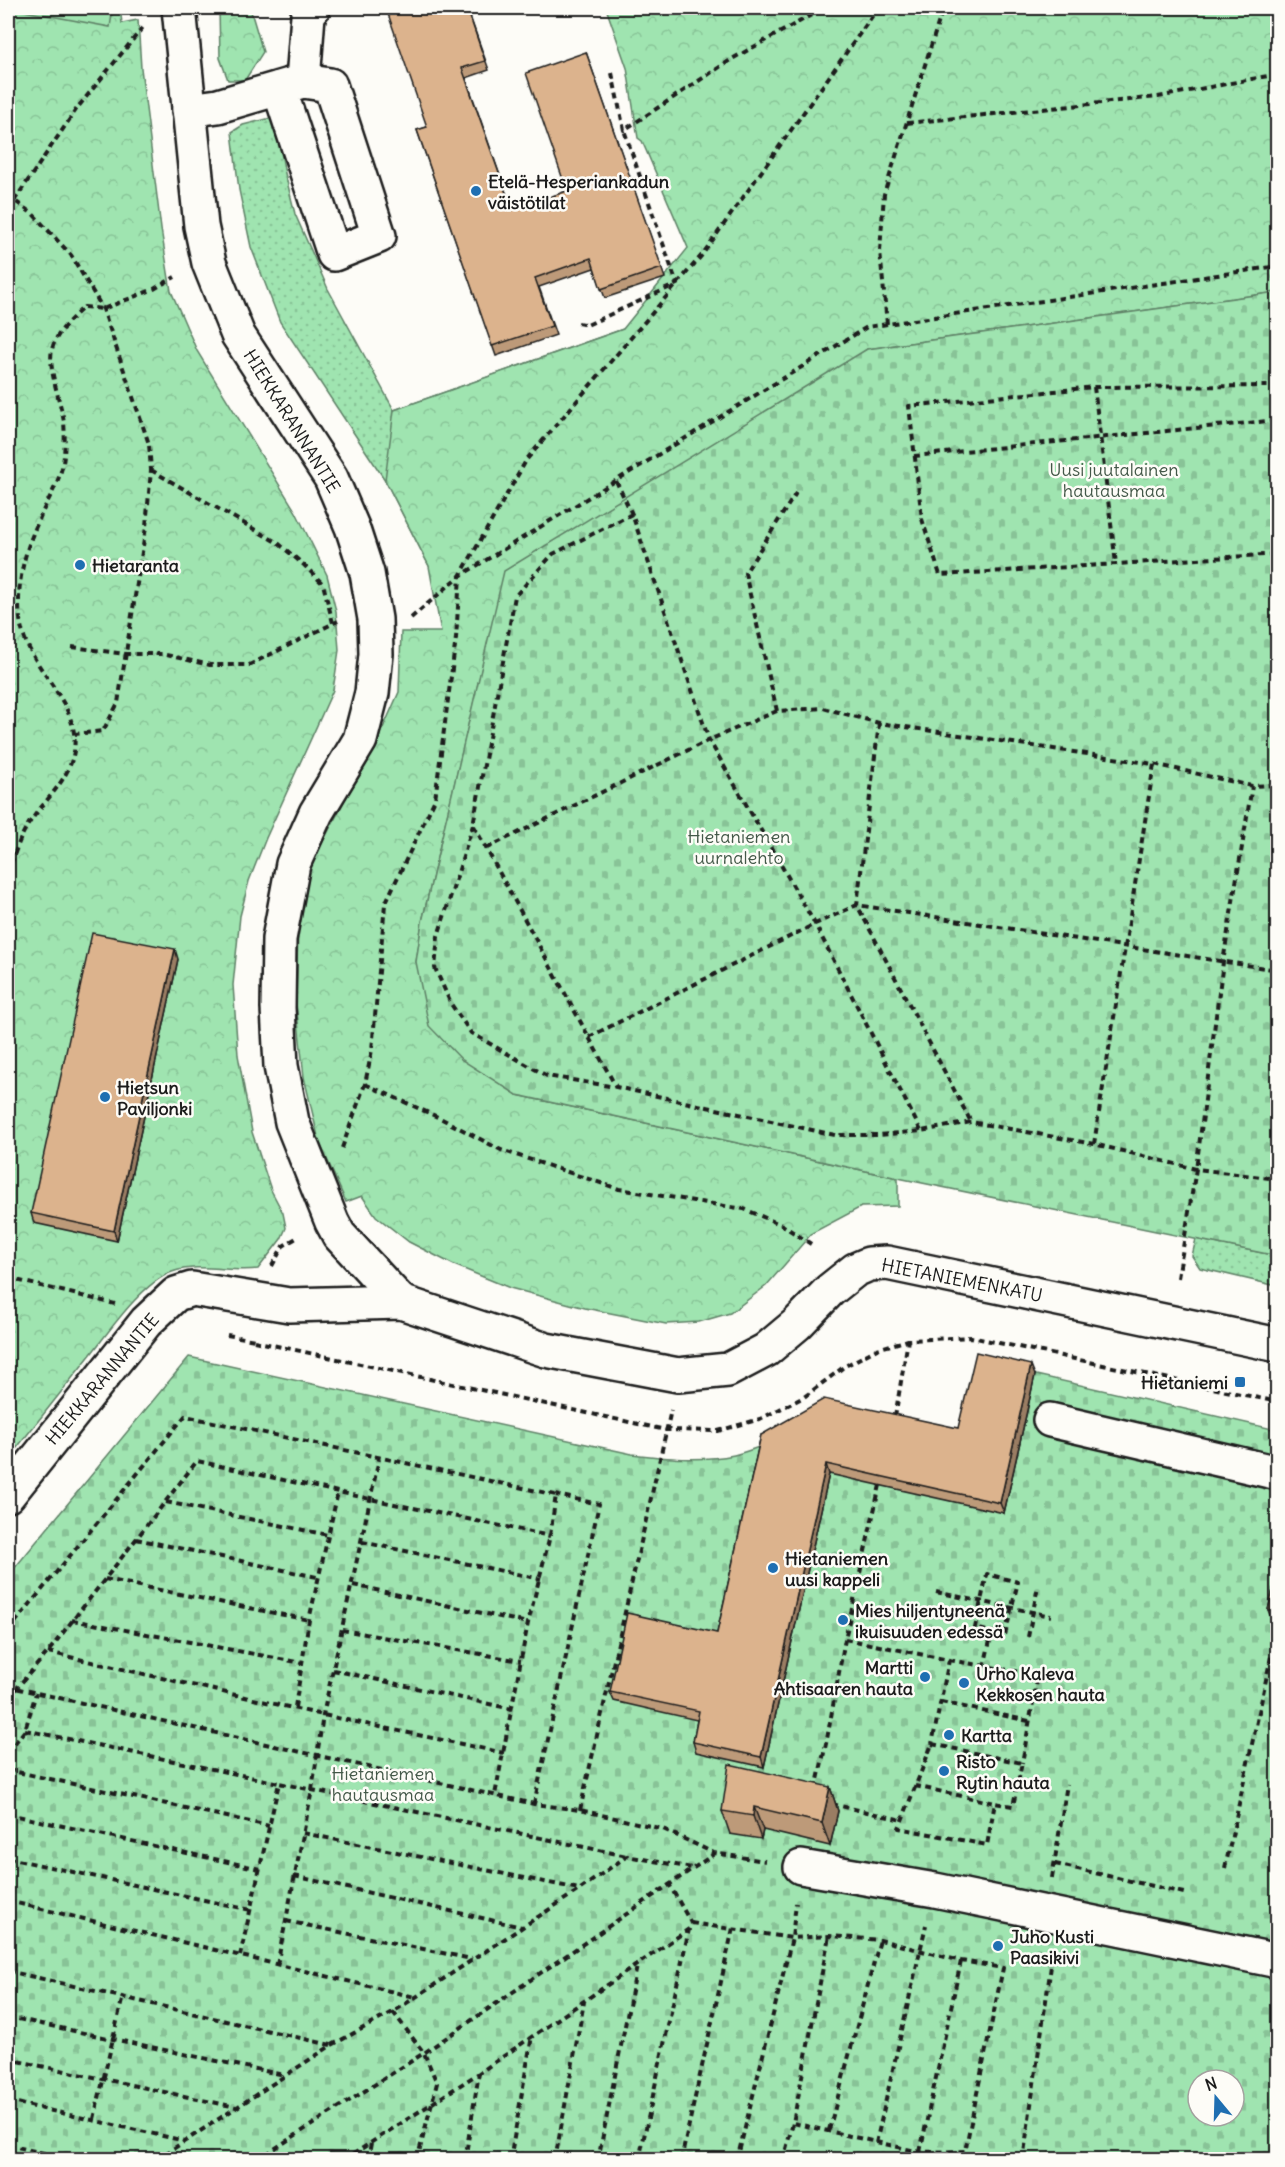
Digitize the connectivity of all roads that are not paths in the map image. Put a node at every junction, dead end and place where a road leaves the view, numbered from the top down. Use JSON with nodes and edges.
{"nodes":[{"id":1,"x":179,"y":8,"type":"edge"},
{"id":2,"x":313,"y":8,"type":"edge"},
{"id":3,"x":189,"y":110,"type":"junction"},
{"id":4,"x":401,"y":1302,"type":"junction"},
{"id":5,"x":1278,"y":1345,"type":"edge"},
{"id":6,"x":1050,"y":1420,"type":"dead end"},
{"id":7,"x":1278,"y":1473,"type":"edge"},
{"id":8,"x":8,"y":1495,"type":"edge"},
{"id":9,"x":801,"y":1867,"type":"road end"},
{"id":10,"x":1278,"y":1961,"type":"edge"}],
"edges":[{"from":1,"to":3,"type":"street","name":"HIEKKARANNANTIE"},
{"from":2,"to":3,"type":"street"},
{"from":3,"to":4,"type":"street","name":"HIEKKARANNANTIE"},
{"from":4,"to":5,"type":"street","name":"HIETANIEMENKATU"},
{"from":4,"to":8,"type":"street","name":"HIEKKARANNANTIE"},
{"from":6,"to":7,"type":"street"},
{"from":9,"to":10,"type":"street"}]}
